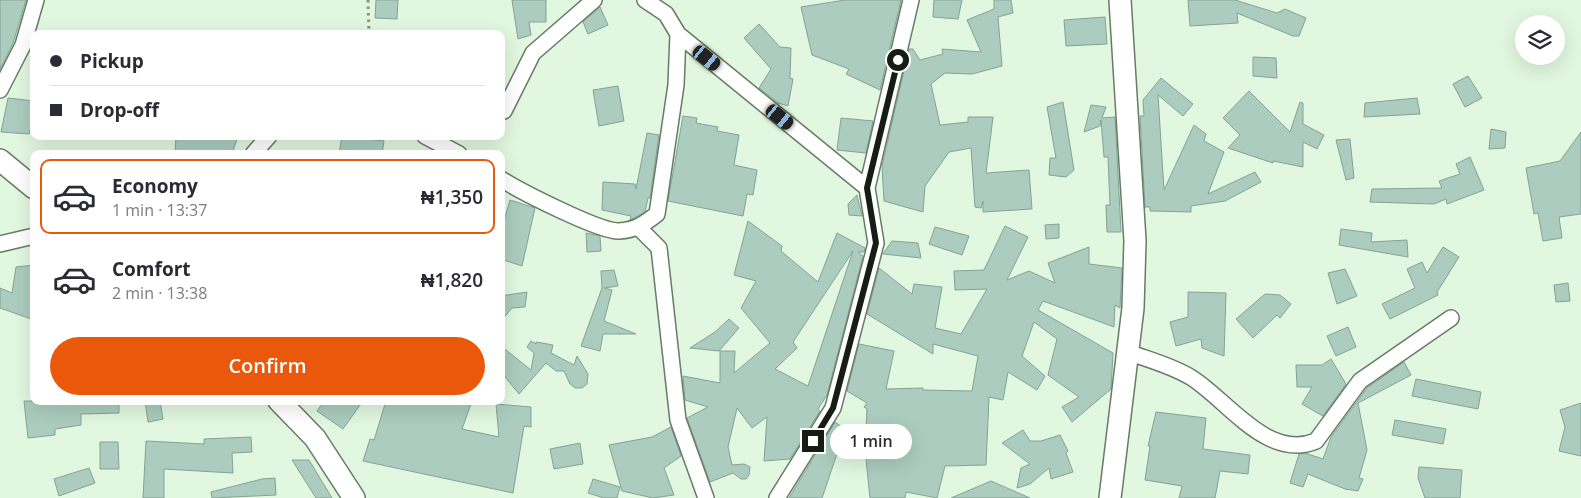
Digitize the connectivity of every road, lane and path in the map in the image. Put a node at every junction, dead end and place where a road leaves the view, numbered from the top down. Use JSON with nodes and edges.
{"nodes":[{"id":1,"x":36,"y":0,"type":"edge"},
{"id":2,"x":368,"y":0,"type":"edge"},
{"id":3,"x":594,"y":0,"type":"edge"},
{"id":4,"x":645,"y":0,"type":"edge"},
{"id":5,"x":911,"y":0,"type":"edge"},
{"id":6,"x":1120,"y":0,"type":"edge"},
{"id":7,"x":369,"y":30,"type":"edge"},
{"id":8,"x":678,"y":34,"type":"junction"},
{"id":9,"x":0,"y":90,"type":"edge"},
{"id":10,"x":505,"y":109,"type":"edge"},
{"id":11,"x":265,"y":140,"type":"edge"},
{"id":12,"x":433,"y":140,"type":"edge"},
{"id":13,"x":257,"y":150,"type":"edge"},
{"id":14,"x":451,"y":150,"type":"edge"},
{"id":15,"x":0,"y":160,"type":"edge"},
{"id":16,"x":505,"y":182,"type":"edge"},
{"id":17,"x":30,"y":185,"type":"edge"},
{"id":18,"x":867,"y":188,"type":"junction"},
{"id":19,"x":640,"y":228,"type":"junction"},
{"id":20,"x":30,"y":237,"type":"edge"},
{"id":21,"x":0,"y":244,"type":"edge"},
{"id":22,"x":1451,"y":318,"type":"dead end"},
{"id":23,"x":1128,"y":352,"type":"junction"},
{"id":24,"x":283,"y":405,"type":"edge"},
{"id":25,"x":354,"y":498,"type":"edge"},
{"id":26,"x":706,"y":498,"type":"edge"},
{"id":27,"x":778,"y":498,"type":"edge"},
{"id":28,"x":1110,"y":498,"type":"edge"}],
"edges":[{"from":1,"to":9,"type":"street"},
{"from":2,"to":7,"type":"path"},
{"from":3,"to":10,"type":"street"},
{"from":4,"to":8,"type":"street"},
{"from":5,"to":18,"type":"street"},
{"from":6,"to":23,"type":"main road"},
{"from":8,"to":18,"type":"street"},
{"from":8,"to":19,"type":"street"},
{"from":11,"to":13,"type":"street"},
{"from":12,"to":14,"type":"street"},
{"from":15,"to":17,"type":"main road"},
{"from":16,"to":19,"type":"street"},
{"from":18,"to":27,"type":"street"},
{"from":19,"to":26,"type":"street"},
{"from":20,"to":21,"type":"street"},
{"from":22,"to":23,"type":"street"},
{"from":23,"to":28,"type":"main road"},
{"from":24,"to":25,"type":"main road"}]}
